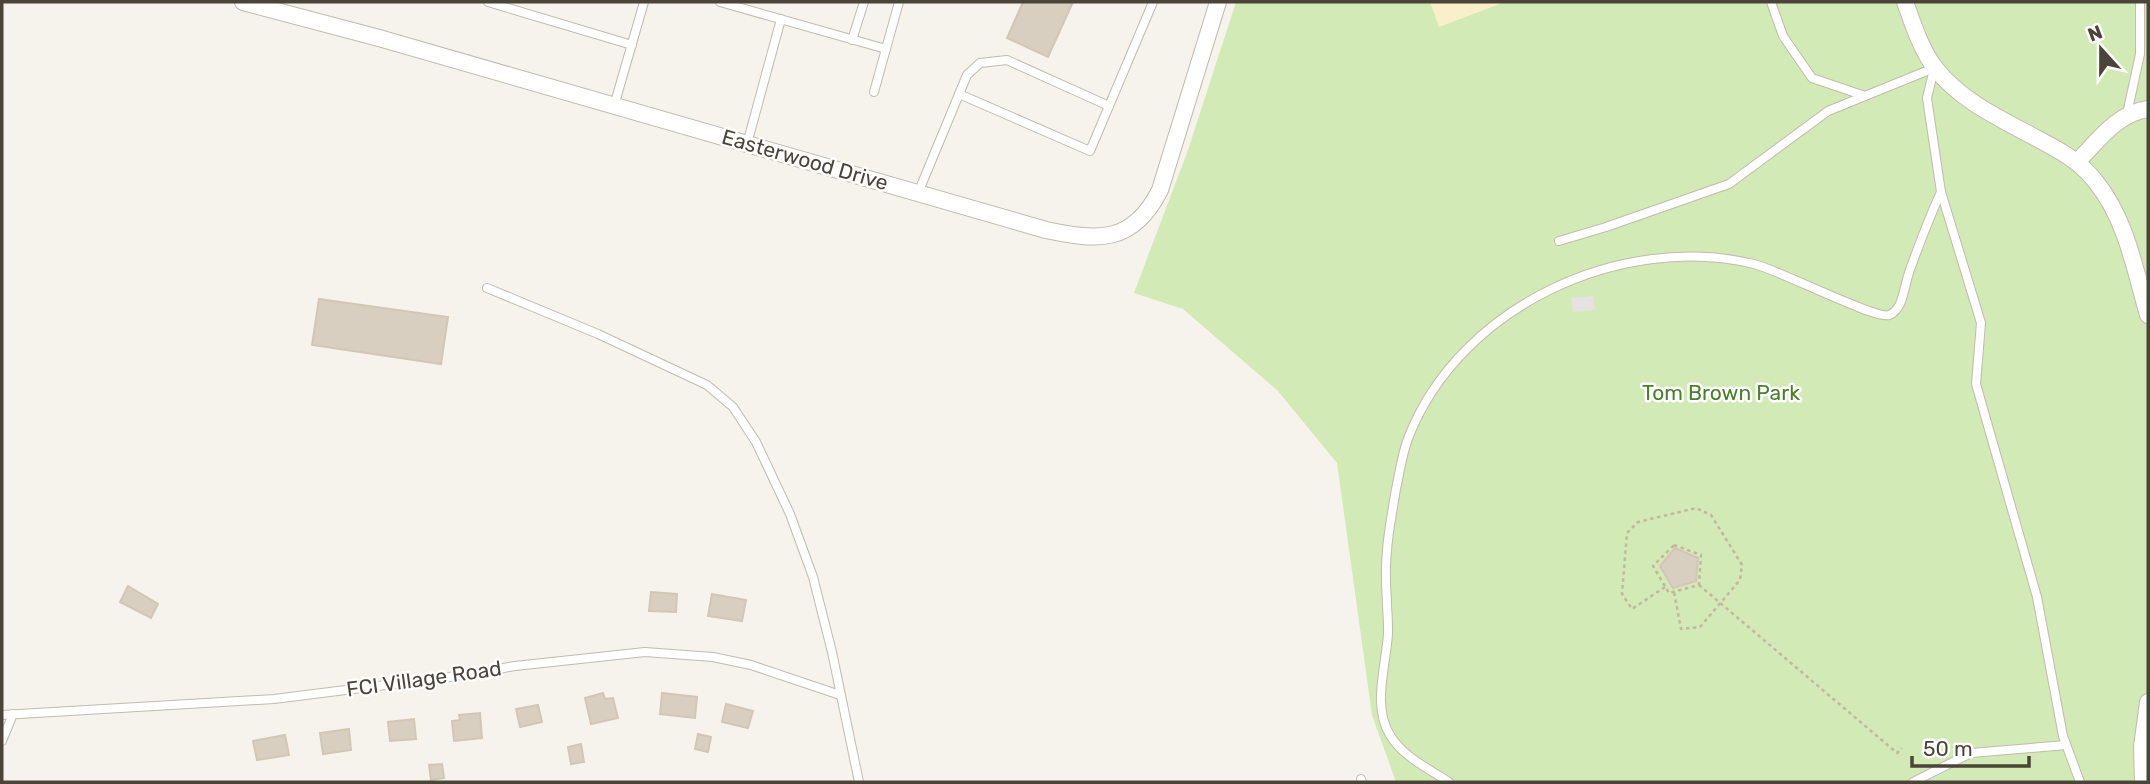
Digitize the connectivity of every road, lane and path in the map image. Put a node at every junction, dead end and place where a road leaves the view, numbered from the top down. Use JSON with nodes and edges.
{"nodes":[{"id":1,"x":243,"y":2,"type":"edge"},
{"id":2,"x":488,"y":2,"type":"edge"},
{"id":3,"x":644,"y":2,"type":"edge"},
{"id":4,"x":720,"y":2,"type":"edge"},
{"id":5,"x":864,"y":2,"type":"edge"},
{"id":6,"x":899,"y":2,"type":"edge"},
{"id":7,"x":1153,"y":2,"type":"edge"},
{"id":8,"x":1218,"y":2,"type":"edge"},
{"id":9,"x":1771,"y":2,"type":"edge"},
{"id":10,"x":1905,"y":2,"type":"edge"},
{"id":11,"x":2140,"y":2,"type":"edge"},
{"id":12,"x":293,"y":8,"type":"edge"},
{"id":13,"x":781,"y":19,"type":"junction"},
{"id":14,"x":852,"y":40,"type":"junction"},
{"id":15,"x":632,"y":45,"type":"junction"},
{"id":16,"x":886,"y":49,"type":"junction"},
{"id":17,"x":1934,"y":68,"type":"junction"},
{"id":18,"x":874,"y":92,"type":"dead end"},
{"id":19,"x":959,"y":94,"type":"junction"},
{"id":20,"x":1865,"y":96,"type":"junction"},
{"id":21,"x":614,"y":106,"type":"junction"},
{"id":22,"x":1109,"y":107,"type":"junction"},
{"id":23,"x":2148,"y":109,"type":"edge"},
{"id":24,"x":2127,"y":114,"type":"junction"},
{"id":25,"x":747,"y":144,"type":"junction"},
{"id":26,"x":2077,"y":162,"type":"junction"},
{"id":27,"x":1941,"y":192,"type":"junction"},
{"id":28,"x":918,"y":193,"type":"junction"},
{"id":29,"x":1559,"y":241,"type":"dead end"},
{"id":30,"x":487,"y":288,"type":"dead end"},
{"id":31,"x":2148,"y":315,"type":"edge"},
{"id":32,"x":1699,"y":586,"type":"junction"},
{"id":33,"x":1665,"y":587,"type":"junction"},
{"id":34,"x":1674,"y":592,"type":"junction"},
{"id":35,"x":1720,"y":603,"type":"junction"},
{"id":36,"x":840,"y":695,"type":"junction"},
{"id":37,"x":2148,"y":702,"type":"edge"},
{"id":38,"x":13,"y":714,"type":"junction"},
{"id":39,"x":2,"y":715,"type":"edge"},
{"id":40,"x":2,"y":741,"type":"edge"},
{"id":41,"x":2066,"y":745,"type":"junction"},
{"id":42,"x":1902,"y":748,"type":"dead end"},
{"id":43,"x":859,"y":782,"type":"edge"},
{"id":44,"x":1449,"y":782,"type":"edge"},
{"id":45,"x":1913,"y":782,"type":"edge"},
{"id":46,"x":2080,"y":782,"type":"edge"},
{"id":47,"x":2143,"y":782,"type":"edge"}],
"edges":[{"from":1,"to":12,"type":"street","name":"Easterwood Drive"},
{"from":2,"to":15,"type":"lane"},
{"from":3,"to":15,"type":"lane"},
{"from":4,"to":13,"type":"lane"},
{"from":5,"to":14,"type":"lane"},
{"from":6,"to":16,"type":"lane"},
{"from":7,"to":22,"type":"lane"},
{"from":8,"to":28,"type":"street","name":"Easterwood Drive"},
{"from":9,"to":20,"type":"lane"},
{"from":10,"to":17,"type":"street"},
{"from":11,"to":24,"type":"lane"},
{"from":12,"to":21,"type":"street","name":"Easterwood Drive"},
{"from":13,"to":14,"type":"lane"},
{"from":13,"to":25,"type":"lane"},
{"from":14,"to":16,"type":"lane"},
{"from":15,"to":21,"type":"lane"},
{"from":16,"to":18,"type":"lane"},
{"from":17,"to":20,"type":"lane"},
{"from":17,"to":26,"type":"street"},
{"from":17,"to":27,"type":"lane"},
{"from":19,"to":22,"type":"lane"},
{"from":19,"to":22,"type":"lane"},
{"from":19,"to":28,"type":"lane"},
{"from":20,"to":29,"type":"lane"},
{"from":21,"to":25,"type":"street","name":"Easterwood Drive"},
{"from":23,"to":24,"type":"street"},
{"from":24,"to":26,"type":"street"},
{"from":25,"to":28,"type":"street","name":"Easterwood Drive"},
{"from":26,"to":31,"type":"street"},
{"from":27,"to":41,"type":"lane"},
{"from":27,"to":44,"type":"lane"},
{"from":30,"to":36,"type":"lane"},
{"from":32,"to":33,"type":"path"},
{"from":32,"to":34,"type":"path"},
{"from":32,"to":35,"type":"path"},
{"from":33,"to":34,"type":"path"},
{"from":33,"to":35,"type":"path"},
{"from":34,"to":35,"type":"path"},
{"from":35,"to":42,"type":"path"},
{"from":36,"to":38,"type":"lane","name":"FCI Village Road"},
{"from":36,"to":43,"type":"lane"},
{"from":37,"to":47,"type":"street"},
{"from":38,"to":39,"type":"lane","name":"FCI Village Road"},
{"from":38,"to":40,"type":"lane"},
{"from":41,"to":45,"type":"lane"},
{"from":41,"to":46,"type":"lane"}]}
